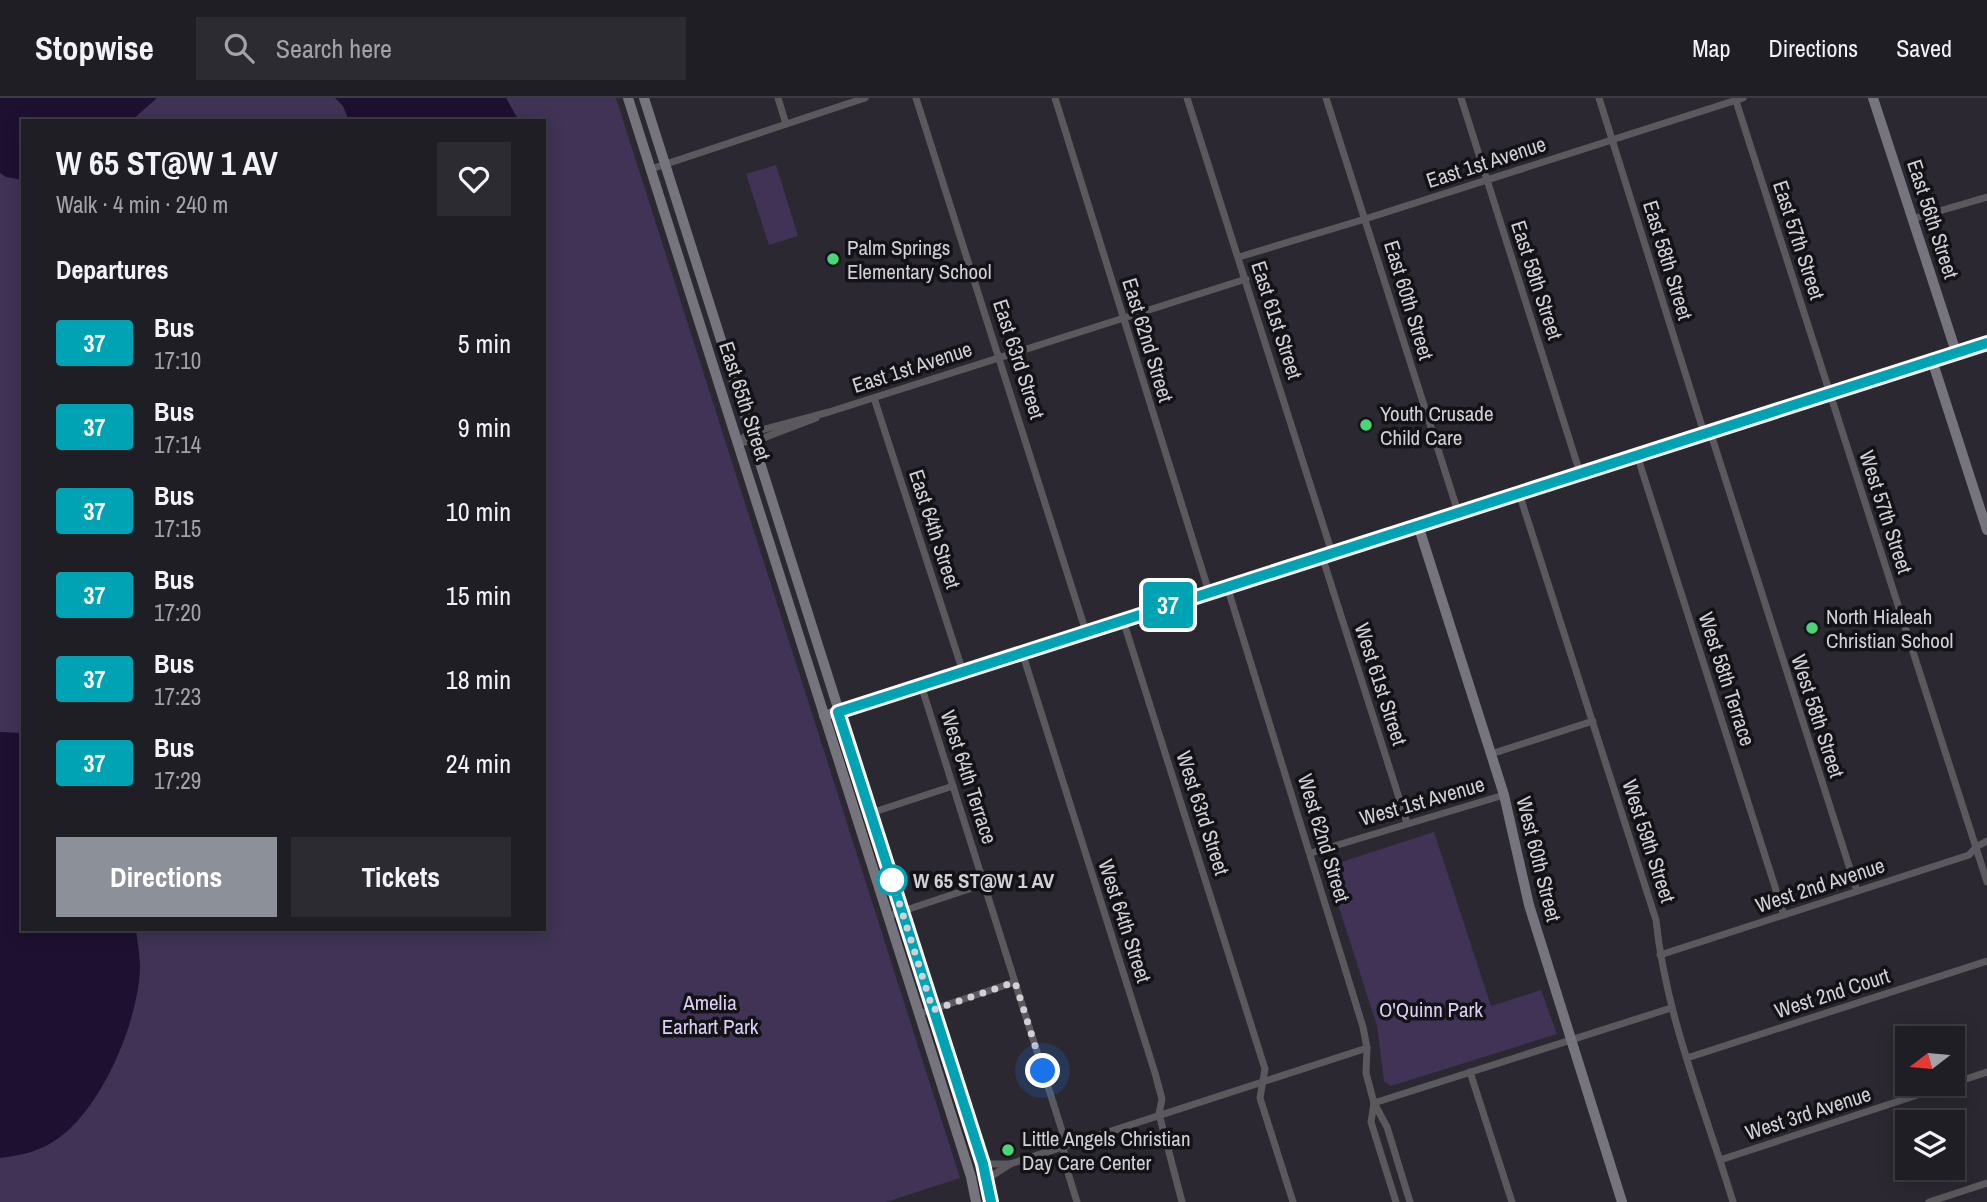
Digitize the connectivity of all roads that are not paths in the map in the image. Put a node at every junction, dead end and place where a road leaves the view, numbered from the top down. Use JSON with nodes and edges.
{"nodes":[{"id":1,"x":628,"y":98,"type":"edge"},
{"id":2,"x":644,"y":98,"type":"edge"},
{"id":3,"x":778,"y":98,"type":"edge"},
{"id":4,"x":865,"y":98,"type":"edge"},
{"id":5,"x":916,"y":98,"type":"edge"},
{"id":6,"x":1055,"y":98,"type":"edge"},
{"id":7,"x":1187,"y":98,"type":"edge"},
{"id":8,"x":1326,"y":98,"type":"edge"},
{"id":9,"x":1461,"y":98,"type":"edge"},
{"id":10,"x":1599,"y":98,"type":"edge"},
{"id":11,"x":1873,"y":98,"type":"edge"},
{"id":12,"x":1738,"y":99,"type":"edge"},
{"id":13,"x":786,"y":124,"type":"junction"},
{"id":14,"x":1612,"y":139,"type":"junction"},
{"id":15,"x":665,"y":164,"type":"junction"},
{"id":16,"x":651,"y":169,"type":"junction"},
{"id":17,"x":1487,"y":180,"type":"junction"},
{"id":18,"x":1987,"y":197,"type":"edge"},
{"id":19,"x":1365,"y":219,"type":"junction"},
{"id":20,"x":1912,"y":219,"type":"junction"},
{"id":21,"x":1238,"y":257,"type":"junction"},
{"id":22,"x":1246,"y":279,"type":"junction"},
{"id":23,"x":1123,"y":318,"type":"junction"},
{"id":24,"x":1987,"y":342,"type":"edge"},
{"id":25,"x":1956,"y":352,"type":"junction"},
{"id":26,"x":1000,"y":358,"type":"junction"},
{"id":27,"x":1932,"y":360,"type":"junction"},
{"id":28,"x":1830,"y":393,"type":"junction"},
{"id":29,"x":874,"y":398,"type":"junction"},
{"id":30,"x":1707,"y":432,"type":"junction"},
{"id":31,"x":752,"y":438,"type":"junction"},
{"id":32,"x":737,"y":442,"type":"junction"},
{"id":33,"x":1637,"y":455,"type":"junction"},
{"id":34,"x":1580,"y":473,"type":"junction"},
{"id":35,"x":1519,"y":493,"type":"junction"},
{"id":36,"x":1458,"y":512,"type":"junction"},
{"id":37,"x":1418,"y":525,"type":"junction"},
{"id":38,"x":1987,"y":530,"type":"edge"},
{"id":39,"x":1332,"y":553,"type":"junction"},
{"id":40,"x":1322,"y":556,"type":"junction"},
{"id":41,"x":1227,"y":586,"type":"junction"},
{"id":42,"x":1209,"y":592,"type":"junction"},
{"id":43,"x":1124,"y":620,"type":"junction"},
{"id":44,"x":1086,"y":632,"type":"junction"},
{"id":45,"x":1022,"y":652,"type":"junction"},
{"id":46,"x":963,"y":671,"type":"junction"},
{"id":47,"x":921,"y":685,"type":"junction"},
{"id":48,"x":838,"y":712,"type":"junction"},
{"id":49,"x":824,"y":716,"type":"junction"},
{"id":50,"x":1593,"y":722,"type":"junction"},
{"id":51,"x":1491,"y":754,"type":"junction"},
{"id":52,"x":953,"y":786,"type":"junction"},
{"id":53,"x":1504,"y":795,"type":"junction"},
{"id":54,"x":870,"y":813,"type":"junction"},
{"id":55,"x":1407,"y":823,"type":"junction"},
{"id":56,"x":1987,"y":841,"type":"edge"},
{"id":57,"x":1976,"y":847,"type":"junction"},
{"id":58,"x":1311,"y":853,"type":"junction"},
{"id":59,"x":1987,"y":882,"type":"edge"},
{"id":60,"x":984,"y":884,"type":"junction"},
{"id":61,"x":1857,"y":891,"type":"junction"},
{"id":62,"x":902,"y":912,"type":"junction"},
{"id":63,"x":1784,"y":915,"type":"junction"},
{"id":64,"x":888,"y":916,"type":"junction"},
{"id":65,"x":1660,"y":955,"type":"junction"},
{"id":66,"x":1987,"y":961,"type":"edge"},
{"id":67,"x":1015,"y":982,"type":"junction"},
{"id":68,"x":1671,"y":1008,"type":"junction"},
{"id":69,"x":933,"y":1010,"type":"junction"},
{"id":70,"x":919,"y":1014,"type":"junction"},
{"id":71,"x":1570,"y":1041,"type":"junction"},
{"id":72,"x":1367,"y":1048,"type":"junction"},
{"id":73,"x":1687,"y":1058,"type":"junction"},
{"id":74,"x":1470,"y":1072,"type":"junction"},
{"id":75,"x":1987,"y":1072,"type":"edge"},
{"id":76,"x":1263,"y":1081,"type":"junction"},
{"id":77,"x":1374,"y":1102,"type":"junction"},
{"id":78,"x":1159,"y":1114,"type":"junction"},
{"id":79,"x":1063,"y":1148,"type":"junction"},
{"id":80,"x":1720,"y":1160,"type":"junction"},
{"id":81,"x":983,"y":1164,"type":"junction"},
{"id":82,"x":1010,"y":1164,"type":"junction"},
{"id":83,"x":987,"y":1179,"type":"junction"},
{"id":84,"x":1987,"y":1183,"type":"edge"},
{"id":85,"x":1959,"y":1192,"type":"junction"},
{"id":86,"x":976,"y":1202,"type":"edge"},
{"id":87,"x":991,"y":1202,"type":"edge"},
{"id":88,"x":1077,"y":1202,"type":"edge"},
{"id":89,"x":1182,"y":1202,"type":"edge"},
{"id":90,"x":1293,"y":1202,"type":"edge"},
{"id":91,"x":1396,"y":1202,"type":"edge"},
{"id":92,"x":1410,"y":1202,"type":"edge"},
{"id":93,"x":1512,"y":1202,"type":"edge"},
{"id":94,"x":1622,"y":1202,"type":"edge"},
{"id":95,"x":1733,"y":1202,"type":"edge"},
{"id":96,"x":1929,"y":1202,"type":"edge"},
{"id":97,"x":1963,"y":1202,"type":"edge"}],
"edges":[{"from":1,"to":16,"type":"main road","name":"East 65th Street"},
{"from":2,"to":15,"type":"main road","name":"East 65th Street"},
{"from":3,"to":13,"type":"street"},
{"from":4,"to":13,"type":"street"},
{"from":5,"to":26,"type":"street","name":"East 63rd Street"},
{"from":6,"to":23,"type":"street","name":"East 62nd Street"},
{"from":7,"to":21,"type":"street","name":"East 61st Street"},
{"from":8,"to":19,"type":"street","name":"East 60th Street"},
{"from":9,"to":17,"type":"street","name":"East 59th Street"},
{"from":10,"to":14,"type":"street","name":"East 58th Street"},
{"from":11,"to":20,"type":"main road","name":"East 56th Street"},
{"from":12,"to":14,"type":"street","name":"East 1st Avenue"},
{"from":12,"to":28,"type":"street","name":"East 57th Street"},
{"from":13,"to":15,"type":"street"},
{"from":14,"to":17,"type":"street","name":"East 1st Avenue"},
{"from":14,"to":30,"type":"street","name":"East 58th Street"},
{"from":15,"to":16,"type":"street"},
{"from":15,"to":31,"type":"main road","name":"East 65th Street"},
{"from":16,"to":32,"type":"main road","name":"East 65th Street"},
{"from":17,"to":19,"type":"street","name":"East 1st Avenue"},
{"from":17,"to":34,"type":"street","name":"East 59th Street"},
{"from":18,"to":20,"type":"street"},
{"from":19,"to":21,"type":"street","name":"East 1st Avenue"},
{"from":19,"to":36,"type":"street","name":"East 60th Street"},
{"from":20,"to":25,"type":"main road","name":"East 56th Street"},
{"from":21,"to":22,"type":"street","name":"East 61st Street"},
{"from":22,"to":23,"type":"street","name":"East 1st Avenue"},
{"from":22,"to":39,"type":"street","name":"East 61st Street"},
{"from":23,"to":26,"type":"street","name":"East 1st Avenue"},
{"from":23,"to":42,"type":"street","name":"East 62nd Street"},
{"from":24,"to":25,"type":"main road"},
{"from":25,"to":27,"type":"main road"},
{"from":26,"to":29,"type":"street","name":"East 1st Avenue"},
{"from":26,"to":44,"type":"street","name":"East 63rd Street"},
{"from":27,"to":28,"type":"main road"},
{"from":27,"to":38,"type":"main road"},
{"from":28,"to":30,"type":"main road"},
{"from":28,"to":57,"type":"street","name":"West 57th Street"},
{"from":29,"to":31,"type":"street","name":"East 1st Avenue"},
{"from":29,"to":46,"type":"street","name":"East 64th Street"},
{"from":30,"to":33,"type":"main road"},
{"from":30,"to":61,"type":"street","name":"West 58th Street"},
{"from":31,"to":32,"type":"street","name":"East 1st Avenue"},
{"from":31,"to":48,"type":"main road","name":"East 65th Street"},
{"from":32,"to":49,"type":"main road","name":"East 65th Street"},
{"from":33,"to":34,"type":"main road"},
{"from":33,"to":63,"type":"street","name":"West 58th Terrace"},
{"from":34,"to":35,"type":"main road"},
{"from":35,"to":36,"type":"main road"},
{"from":35,"to":50,"type":"street","name":"West 59th Street"},
{"from":36,"to":37,"type":"main road"},
{"from":37,"to":39,"type":"main road"},
{"from":37,"to":51,"type":"main road","name":"West 60th Street"},
{"from":39,"to":40,"type":"main road"},
{"from":40,"to":41,"type":"main road"},
{"from":40,"to":55,"type":"street","name":"West 61st Street"},
{"from":41,"to":42,"type":"main road"},
{"from":41,"to":58,"type":"street","name":"West 62nd Street"},
{"from":42,"to":43,"type":"main road"},
{"from":43,"to":44,"type":"main road"},
{"from":43,"to":76,"type":"street","name":"West 63rd Street"},
{"from":44,"to":45,"type":"main road"},
{"from":45,"to":46,"type":"main road"},
{"from":45,"to":78,"type":"street","name":"West 64th Street"},
{"from":46,"to":47,"type":"main road"},
{"from":47,"to":48,"type":"main road"},
{"from":47,"to":52,"type":"street","name":"West 64th Terrace"},
{"from":48,"to":49,"type":"main road"},
{"from":48,"to":54,"type":"main road","name":"East 65th Street"},
{"from":49,"to":64,"type":"main road","name":"East 65th Street"},
{"from":50,"to":51,"type":"street","name":"West 1st Avenue"},
{"from":50,"to":65,"type":"street","name":"West 59th Street"},
{"from":51,"to":53,"type":"main road","name":"West 60th Street"},
{"from":52,"to":54,"type":"street"},
{"from":52,"to":60,"type":"street","name":"West 64th Terrace"},
{"from":53,"to":55,"type":"street","name":"West 1st Avenue"},
{"from":53,"to":71,"type":"main road","name":"West 60th Street"},
{"from":54,"to":62,"type":"main road","name":"East 65th Street"},
{"from":55,"to":58,"type":"street","name":"West 1st Avenue"},
{"from":56,"to":57,"type":"street","name":"West 2nd Avenue"},
{"from":57,"to":59,"type":"street","name":"West 57th Street"},
{"from":57,"to":61,"type":"street","name":"West 2nd Avenue"},
{"from":58,"to":72,"type":"street","name":"West 62nd Street"},
{"from":60,"to":62,"type":"street"},
{"from":60,"to":67,"type":"street","name":"West 64th Terrace"},
{"from":61,"to":63,"type":"street","name":"West 2nd Avenue"},
{"from":62,"to":64,"type":"street"},
{"from":62,"to":69,"type":"main road","name":"East 65th Street"},
{"from":63,"to":65,"type":"street","name":"West 2nd Avenue"},
{"from":64,"to":70,"type":"main road","name":"East 65th Street"},
{"from":65,"to":68,"type":"street","name":"West 59th Street"},
{"from":66,"to":73,"type":"street","name":"West 2nd Court"},
{"from":67,"to":69,"type":"street"},
{"from":67,"to":79,"type":"street","name":"West 64th Terrace"},
{"from":68,"to":71,"type":"street"},
{"from":68,"to":73,"type":"street","name":"West 59th Street"},
{"from":69,"to":70,"type":"street"},
{"from":69,"to":81,"type":"main road","name":"East 65th Street"},
{"from":70,"to":86,"type":"main road","name":"East 65th Street"},
{"from":71,"to":74,"type":"street"},
{"from":71,"to":94,"type":"main road","name":"West 60th Street"},
{"from":72,"to":76,"type":"street"},
{"from":72,"to":77,"type":"street","name":"West 62nd Street"},
{"from":73,"to":80,"type":"street","name":"West 59th Street"},
{"from":74,"to":77,"type":"street"},
{"from":74,"to":93,"type":"street"},
{"from":75,"to":80,"type":"street","name":"West 3rd Avenue"},
{"from":76,"to":78,"type":"street"},
{"from":76,"to":90,"type":"street"},
{"from":77,"to":91,"type":"street","name":"West 62nd Street"},
{"from":77,"to":92,"type":"street","name":"West 62nd Street"},
{"from":78,"to":79,"type":"street"},
{"from":78,"to":89,"type":"street","name":"West 64th Street"},
{"from":79,"to":82,"type":"street"},
{"from":79,"to":88,"type":"street","name":"West 64th Terrace"},
{"from":80,"to":95,"type":"street","name":"West 59th Street"},
{"from":81,"to":82,"type":"street"},
{"from":81,"to":83,"type":"main road","name":"East 65th Street"},
{"from":82,"to":83,"type":"street"},
{"from":83,"to":87,"type":"main road","name":"East 65th Street"},
{"from":84,"to":85,"type":"street"},
{"from":85,"to":96,"type":"street"},
{"from":85,"to":97,"type":"street"}]}
